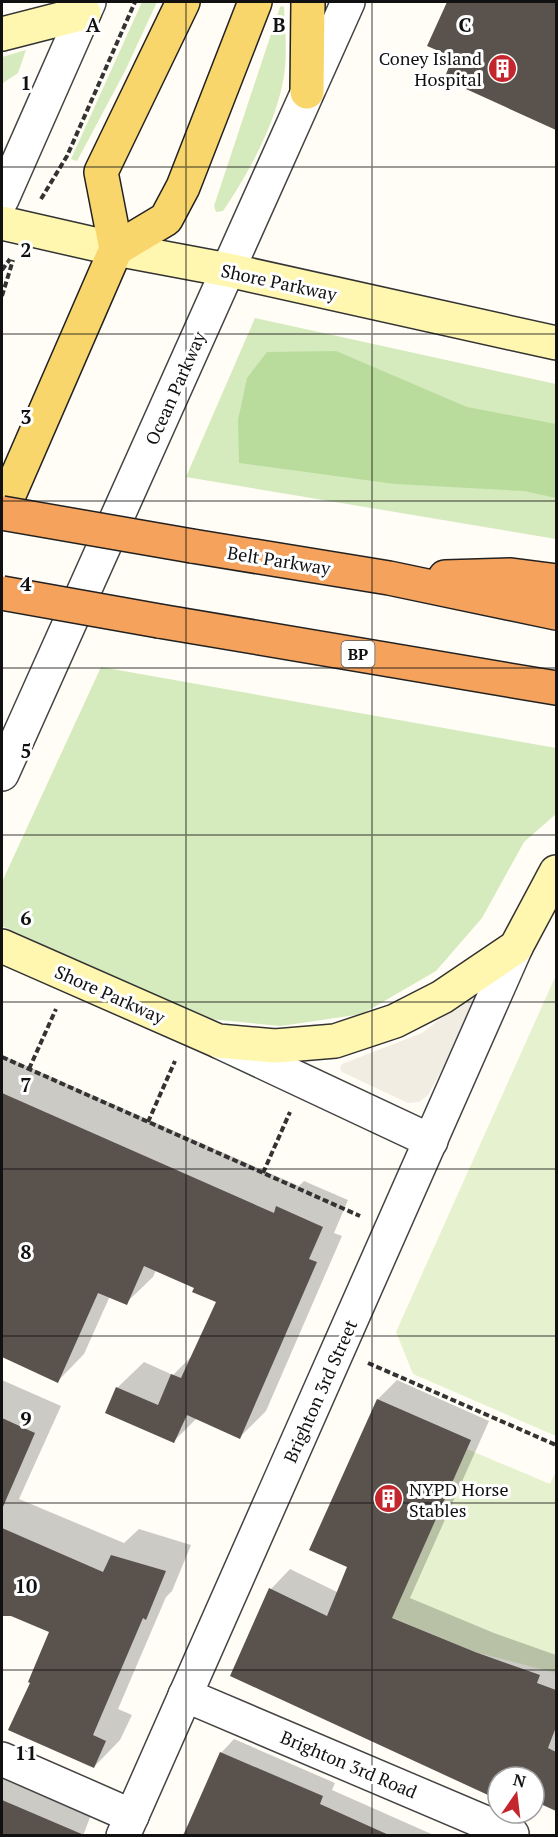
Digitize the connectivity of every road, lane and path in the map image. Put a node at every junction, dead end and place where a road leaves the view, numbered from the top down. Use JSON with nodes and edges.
{"nodes":[{"id":1,"x":135,"y":2,"type":"edge"},
{"id":2,"x":183,"y":2,"type":"edge"},
{"id":3,"x":255,"y":2,"type":"edge"},
{"id":4,"x":308,"y":2,"type":"edge"},
{"id":5,"x":348,"y":2,"type":"edge"},
{"id":6,"x":87,"y":7,"type":"edge"},
{"id":7,"x":2,"y":34,"type":"edge"},
{"id":8,"x":307,"y":92,"type":"junction"},
{"id":9,"x":2,"y":199,"type":"edge"},
{"id":10,"x":40,"y":200,"type":"dead end"},
{"id":11,"x":2,"y":223,"type":"edge"},
{"id":12,"x":116,"y":249,"type":"junction"},
{"id":13,"x":15,"y":252,"type":"dead end"},
{"id":14,"x":228,"y":270,"type":"junction"},
{"id":15,"x":2,"y":296,"type":"edge"},
{"id":16,"x":556,"y":343,"type":"edge"},
{"id":17,"x":2,"y":512,"type":"edge"},
{"id":18,"x":388,"y":578,"type":"junction"},
{"id":19,"x":556,"y":581,"type":"edge"},
{"id":20,"x":2,"y":592,"type":"edge"},
{"id":21,"x":556,"y":613,"type":"edge"},
{"id":22,"x":556,"y":688,"type":"edge"},
{"id":23,"x":2,"y":774,"type":"edge"},
{"id":24,"x":556,"y":872,"type":"edge"},
{"id":25,"x":2,"y":946,"type":"edge"},
{"id":26,"x":516,"y":947,"type":"junction"},
{"id":27,"x":56,"y":1009,"type":"dead end"},
{"id":28,"x":218,"y":1041,"type":"junction"},
{"id":29,"x":2,"y":1057,"type":"edge"},
{"id":30,"x":175,"y":1061,"type":"dead end"},
{"id":31,"x":29,"y":1069,"type":"junction"},
{"id":32,"x":290,"y":1112,"type":"dead end"},
{"id":33,"x":148,"y":1122,"type":"junction"},
{"id":34,"x":430,"y":1141,"type":"junction"},
{"id":35,"x":262,"y":1173,"type":"junction"},
{"id":36,"x":360,"y":1216,"type":"dead end"},
{"id":37,"x":364,"y":1361,"type":"dead end"},
{"id":38,"x":556,"y":1445,"type":"edge"},
{"id":39,"x":186,"y":1695,"type":"junction"},
{"id":40,"x":2,"y":1759,"type":"edge"},
{"id":41,"x":128,"y":1826,"type":"edge"},
{"id":42,"x":512,"y":1834,"type":"dead end"}],
"edges":[{"from":1,"to":10,"type":"path"},
{"from":2,"to":12,"type":"main road"},
{"from":3,"to":12,"type":"main road"},
{"from":4,"to":8,"type":"main road"},
{"from":5,"to":8,"type":"street","name":"Ocean Parkway"},
{"from":6,"to":7,"type":"main road"},
{"from":6,"to":9,"type":"street"},
{"from":8,"to":14,"type":"street","name":"Ocean Parkway"},
{"from":11,"to":12,"type":"main road","name":"Shore Parkway"},
{"from":12,"to":14,"type":"main road","name":"Shore Parkway"},
{"from":12,"to":17,"type":"main road"},
{"from":13,"to":15,"type":"path"},
{"from":14,"to":16,"type":"main road","name":"Shore Parkway"},
{"from":14,"to":23,"type":"street","name":"Ocean Parkway"},
{"from":17,"to":18,"type":"highway","name":"Belt Parkway","bridge":true},
{"from":18,"to":19,"type":"highway"},
{"from":18,"to":21,"type":"highway","name":"Belt Parkway"},
{"from":20,"to":22,"type":"highway","number":"BP","bridge":true},
{"from":24,"to":26,"type":"main road","name":"Shore Parkway"},
{"from":25,"to":28,"type":"main road","name":"Shore Parkway"},
{"from":26,"to":28,"type":"main road","name":"Shore Parkway"},
{"from":26,"to":34,"type":"street","name":"Brighton 3rd Street"},
{"from":27,"to":31,"type":"path"},
{"from":28,"to":34,"type":"street","name":"Shore Parkway"},
{"from":29,"to":31,"type":"path"},
{"from":30,"to":33,"type":"path"},
{"from":31,"to":33,"type":"path"},
{"from":32,"to":35,"type":"path"},
{"from":33,"to":35,"type":"path"},
{"from":34,"to":39,"type":"street","name":"Brighton 3rd Street"},
{"from":35,"to":36,"type":"path"},
{"from":37,"to":38,"type":"path"},
{"from":39,"to":41,"type":"street","name":"Brighton 3rd Street"},
{"from":39,"to":42,"type":"street","name":"Brighton 3rd Road"},
{"from":40,"to":41,"type":"street"}]}
